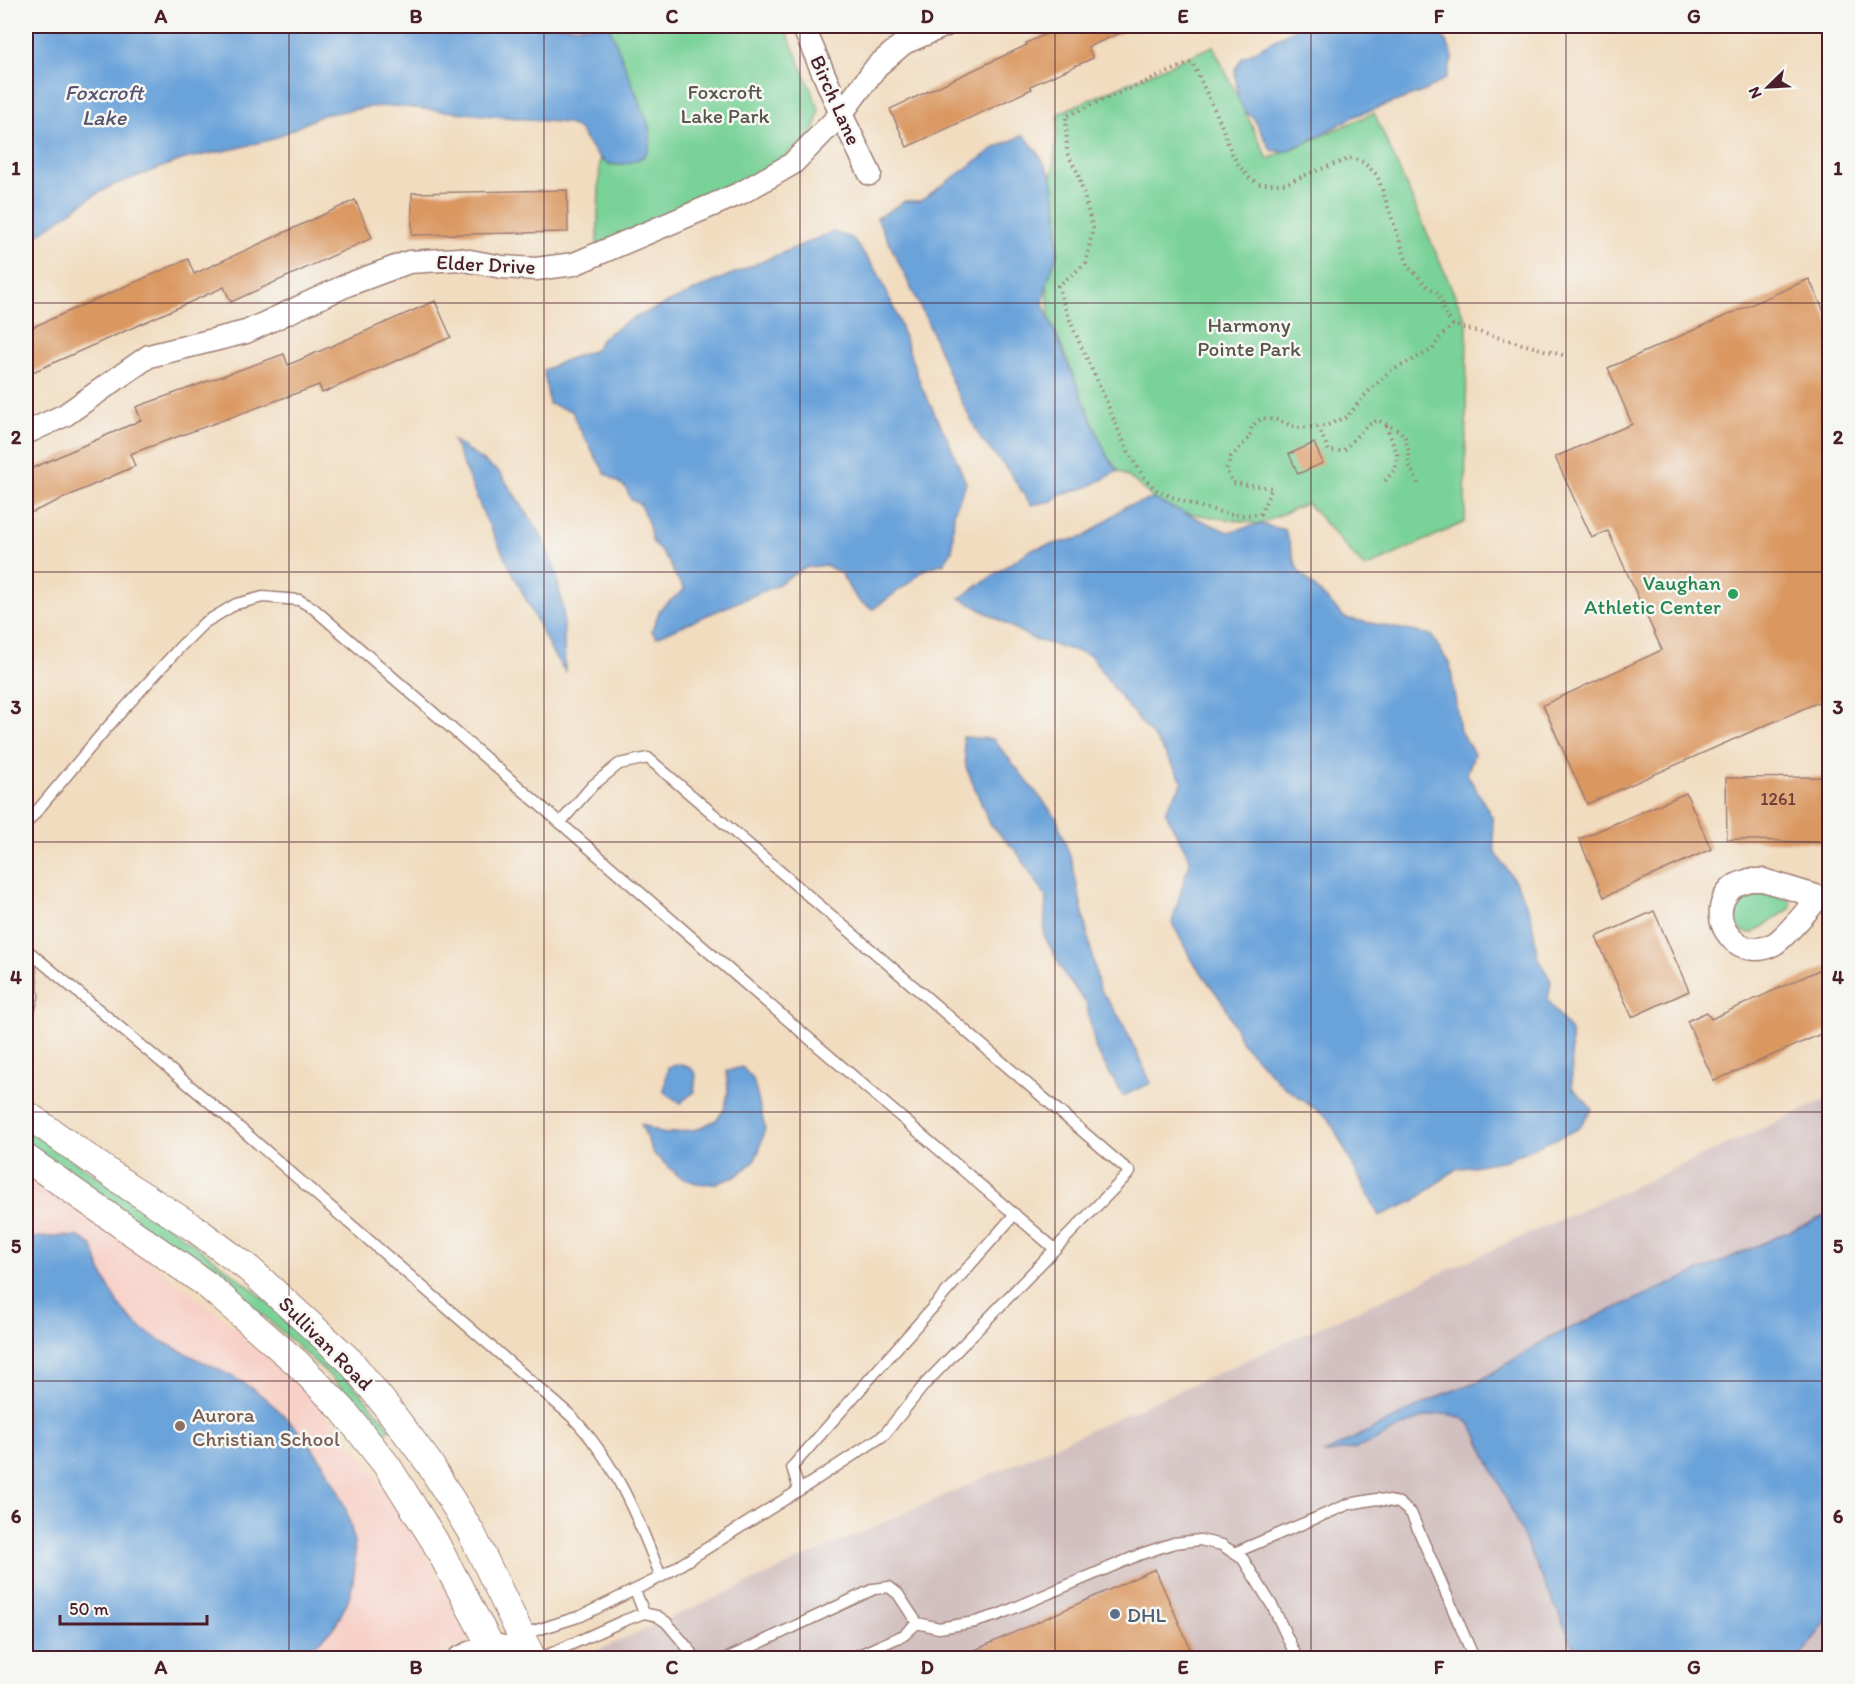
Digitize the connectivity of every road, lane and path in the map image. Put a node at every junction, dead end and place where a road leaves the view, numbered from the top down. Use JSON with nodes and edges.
{"nodes":[{"id":1,"x":803,"y":26,"type":"edge"},
{"id":2,"x":944,"y":26,"type":"edge"},
{"id":3,"x":841,"y":114,"type":"junction"},
{"id":4,"x":870,"y":174,"type":"dead end"},
{"id":5,"x":1453,"y":326,"type":"junction"},
{"id":6,"x":1566,"y":356,"type":"dead end"},
{"id":7,"x":1386,"y":424,"type":"junction"},
{"id":8,"x":1318,"y":427,"type":"junction"},
{"id":9,"x":26,"y":433,"type":"edge"},
{"id":10,"x":1385,"y":481,"type":"dead end"},
{"id":11,"x":1419,"y":485,"type":"dead end"},
{"id":12,"x":560,"y":823,"type":"junction"},
{"id":13,"x":26,"y":824,"type":"edge"},
{"id":14,"x":26,"y":1024,"type":"edge"},
{"id":15,"x":26,"y":1114,"type":"edge"},
{"id":16,"x":26,"y":1158,"type":"edge"},
{"id":17,"x":1015,"y":1214,"type":"junction"},
{"id":18,"x":1055,"y":1249,"type":"junction"},
{"id":19,"x":799,"y":1490,"type":"junction"},
{"id":20,"x":1234,"y":1553,"type":"junction"},
{"id":21,"x":661,"y":1576,"type":"junction"},
{"id":22,"x":635,"y":1590,"type":"junction"},
{"id":23,"x":644,"y":1613,"type":"junction"},
{"id":24,"x":917,"y":1623,"type":"junction"},
{"id":25,"x":494,"y":1651,"type":"edge"},
{"id":26,"x":529,"y":1652,"type":"edge"},
{"id":27,"x":459,"y":1659,"type":"edge"},
{"id":28,"x":694,"y":1659,"type":"edge"},
{"id":29,"x":728,"y":1659,"type":"edge"},
{"id":30,"x":852,"y":1659,"type":"edge"},
{"id":31,"x":1297,"y":1659,"type":"edge"},
{"id":32,"x":1474,"y":1659,"type":"edge"}],
"edges":[{"from":1,"to":3,"type":"street","name":"Birch Lane"},
{"from":2,"to":3,"type":"street","name":"Elder Drive"},
{"from":3,"to":4,"type":"street","name":"Birch Lane"},
{"from":3,"to":9,"type":"street","name":"Elder Drive"},
{"from":5,"to":6,"type":"path"},
{"from":5,"to":8,"type":"path"},
{"from":5,"to":8,"type":"path"},
{"from":7,"to":8,"type":"path"},
{"from":7,"to":10,"type":"path"},
{"from":7,"to":11,"type":"path"},
{"from":12,"to":13,"type":"lane"},
{"from":12,"to":17,"type":"lane"},
{"from":12,"to":18,"type":"lane"},
{"from":14,"to":21,"type":"lane"},
{"from":15,"to":26,"type":"street","name":"Sullivan Road"},
{"from":16,"to":25,"type":"street","name":"Sullivan Road"},
{"from":17,"to":18,"type":"lane"},
{"from":17,"to":19,"type":"lane"},
{"from":18,"to":19,"type":"lane"},
{"from":19,"to":21,"type":"lane"},
{"from":20,"to":24,"type":"lane"},
{"from":20,"to":31,"type":"lane"},
{"from":20,"to":32,"type":"lane"},
{"from":21,"to":22,"type":"lane"},
{"from":22,"to":23,"type":"lane"},
{"from":22,"to":26,"type":"lane"},
{"from":23,"to":26,"type":"lane"},
{"from":23,"to":28,"type":"lane"},
{"from":24,"to":29,"type":"lane"},
{"from":24,"to":30,"type":"lane"},
{"from":25,"to":26,"type":"street"},
{"from":25,"to":27,"type":"street"}]}
